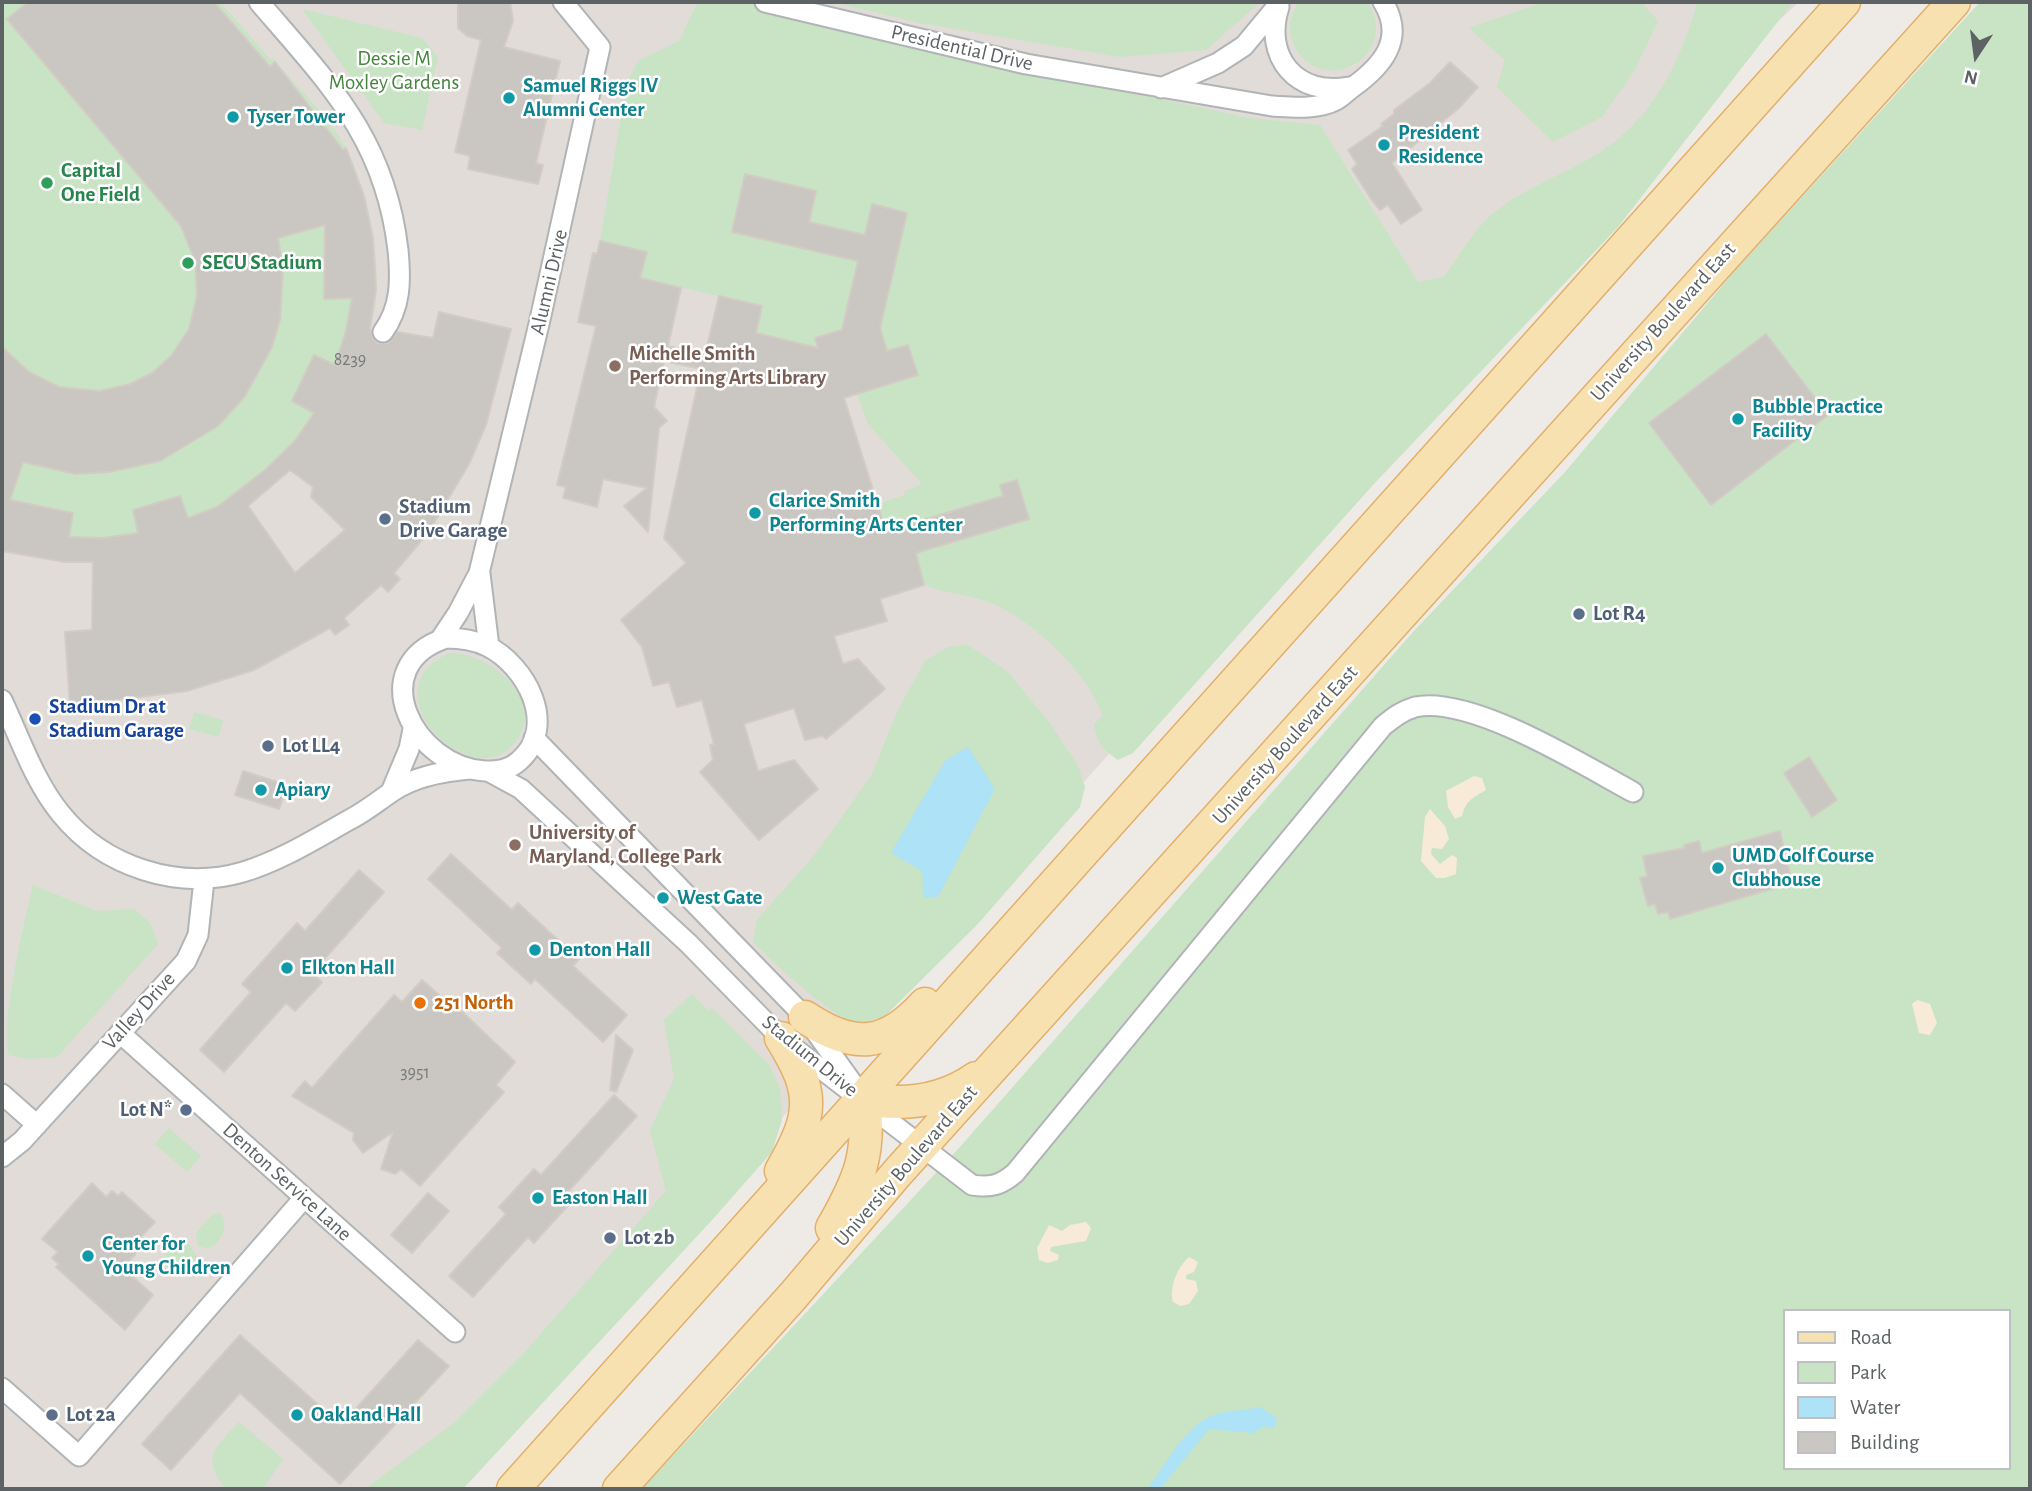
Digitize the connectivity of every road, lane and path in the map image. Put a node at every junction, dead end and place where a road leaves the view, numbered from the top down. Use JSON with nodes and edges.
{"nodes":[{"id":1,"x":259,"y":2,"type":"edge"},
{"id":2,"x":563,"y":2,"type":"edge"},
{"id":3,"x":765,"y":2,"type":"edge"},
{"id":4,"x":1826,"y":2,"type":"edge"},
{"id":5,"x":1844,"y":2,"type":"edge"},
{"id":6,"x":1954,"y":2,"type":"edge"},
{"id":7,"x":1280,"y":3,"type":"edge"},
{"id":8,"x":1385,"y":3,"type":"edge"},
{"id":9,"x":1809,"y":40,"type":"junction"},
{"id":10,"x":1354,"y":86,"type":"junction"},
{"id":11,"x":1161,"y":88,"type":"junction"},
{"id":12,"x":383,"y":332,"type":"dead end"},
{"id":13,"x":480,"y":573,"type":"junction"},
{"id":14,"x":440,"y":640,"type":"junction"},
{"id":15,"x":489,"y":647,"type":"junction"},
{"id":16,"x":2,"y":700,"type":"edge"},
{"id":17,"x":413,"y":729,"type":"junction"},
{"id":18,"x":534,"y":738,"type":"junction"},
{"id":19,"x":479,"y":770,"type":"junction"},
{"id":20,"x":391,"y":792,"type":"junction"},
{"id":21,"x":1633,"y":792,"type":"dead end"},
{"id":22,"x":204,"y":880,"type":"junction"},
{"id":23,"x":1036,"y":902,"type":"junction"},
{"id":24,"x":805,"y":1017,"type":"junction"},
{"id":25,"x":120,"y":1033,"type":"junction"},
{"id":26,"x":781,"y":1038,"type":"junction"},
{"id":27,"x":1012,"y":1046,"type":"junction"},
{"id":28,"x":2,"y":1094,"type":"edge"},
{"id":29,"x":864,"y":1099,"type":"junction"},
{"id":30,"x":37,"y":1125,"type":"junction"},
{"id":31,"x":921,"y":1147,"type":"junction"},
{"id":32,"x":2,"y":1157,"type":"edge"},
{"id":33,"x":304,"y":1198,"type":"junction"},
{"id":34,"x":747,"y":1227,"type":"junction"},
{"id":35,"x":793,"y":1296,"type":"junction"},
{"id":36,"x":454,"y":1332,"type":"dead end"},
{"id":37,"x":2,"y":1388,"type":"edge"},
{"id":38,"x":513,"y":1489,"type":"edge"},
{"id":39,"x":619,"y":1489,"type":"edge"}],
"edges":[{"from":1,"to":12,"type":"street"},
{"from":2,"to":13,"type":"street","name":"Alumni Drive"},
{"from":3,"to":11,"type":"street","name":"Presidential Drive"},
{"from":4,"to":9,"type":"main road"},
{"from":5,"to":9,"type":"main road"},
{"from":6,"to":27,"type":"main road","name":"University Boulevard East"},
{"from":7,"to":10,"type":"street"},
{"from":7,"to":11,"type":"street"},
{"from":8,"to":10,"type":"street","name":"Presidential Drive"},
{"from":9,"to":23,"type":"main road"},
{"from":10,"to":11,"type":"street","name":"Presidential Drive"},
{"from":13,"to":14,"type":"street"},
{"from":13,"to":15,"type":"street"},
{"from":14,"to":15,"type":"street"},
{"from":14,"to":17,"type":"street"},
{"from":15,"to":18,"type":"street"},
{"from":16,"to":22,"type":"street"},
{"from":17,"to":19,"type":"street"},
{"from":17,"to":20,"type":"street"},
{"from":18,"to":19,"type":"street"},
{"from":18,"to":24,"type":"street","name":"Stadium Drive"},
{"from":19,"to":20,"type":"street"},
{"from":19,"to":26,"type":"street","name":"Stadium Drive"},
{"from":20,"to":22,"type":"street"},
{"from":21,"to":31,"type":"street"},
{"from":22,"to":25,"type":"street","name":"Valley Drive"},
{"from":23,"to":24,"type":"main road"},
{"from":23,"to":29,"type":"main road"},
{"from":24,"to":29,"type":"street","name":"Stadium Drive"},
{"from":25,"to":30,"type":"street","name":"Valley Drive"},
{"from":25,"to":33,"type":"street","name":"Denton Service Lane"},
{"from":26,"to":29,"type":"street","name":"Stadium Drive"},
{"from":26,"to":34,"type":"main road"},
{"from":27,"to":29,"type":"main road"},
{"from":27,"to":31,"type":"main road","name":"University Boulevard East"},
{"from":28,"to":30,"type":"street"},
{"from":29,"to":31,"type":"street"},
{"from":29,"to":34,"type":"main road"},
{"from":29,"to":35,"type":"main road"},
{"from":30,"to":32,"type":"street","name":"Valley Drive"},
{"from":31,"to":35,"type":"main road","name":"University Boulevard East"},
{"from":33,"to":36,"type":"street","name":"Denton Service Lane"},
{"from":33,"to":37,"type":"street"},
{"from":34,"to":38,"type":"main road"},
{"from":35,"to":39,"type":"main road","name":"University Boulevard East"}]}
